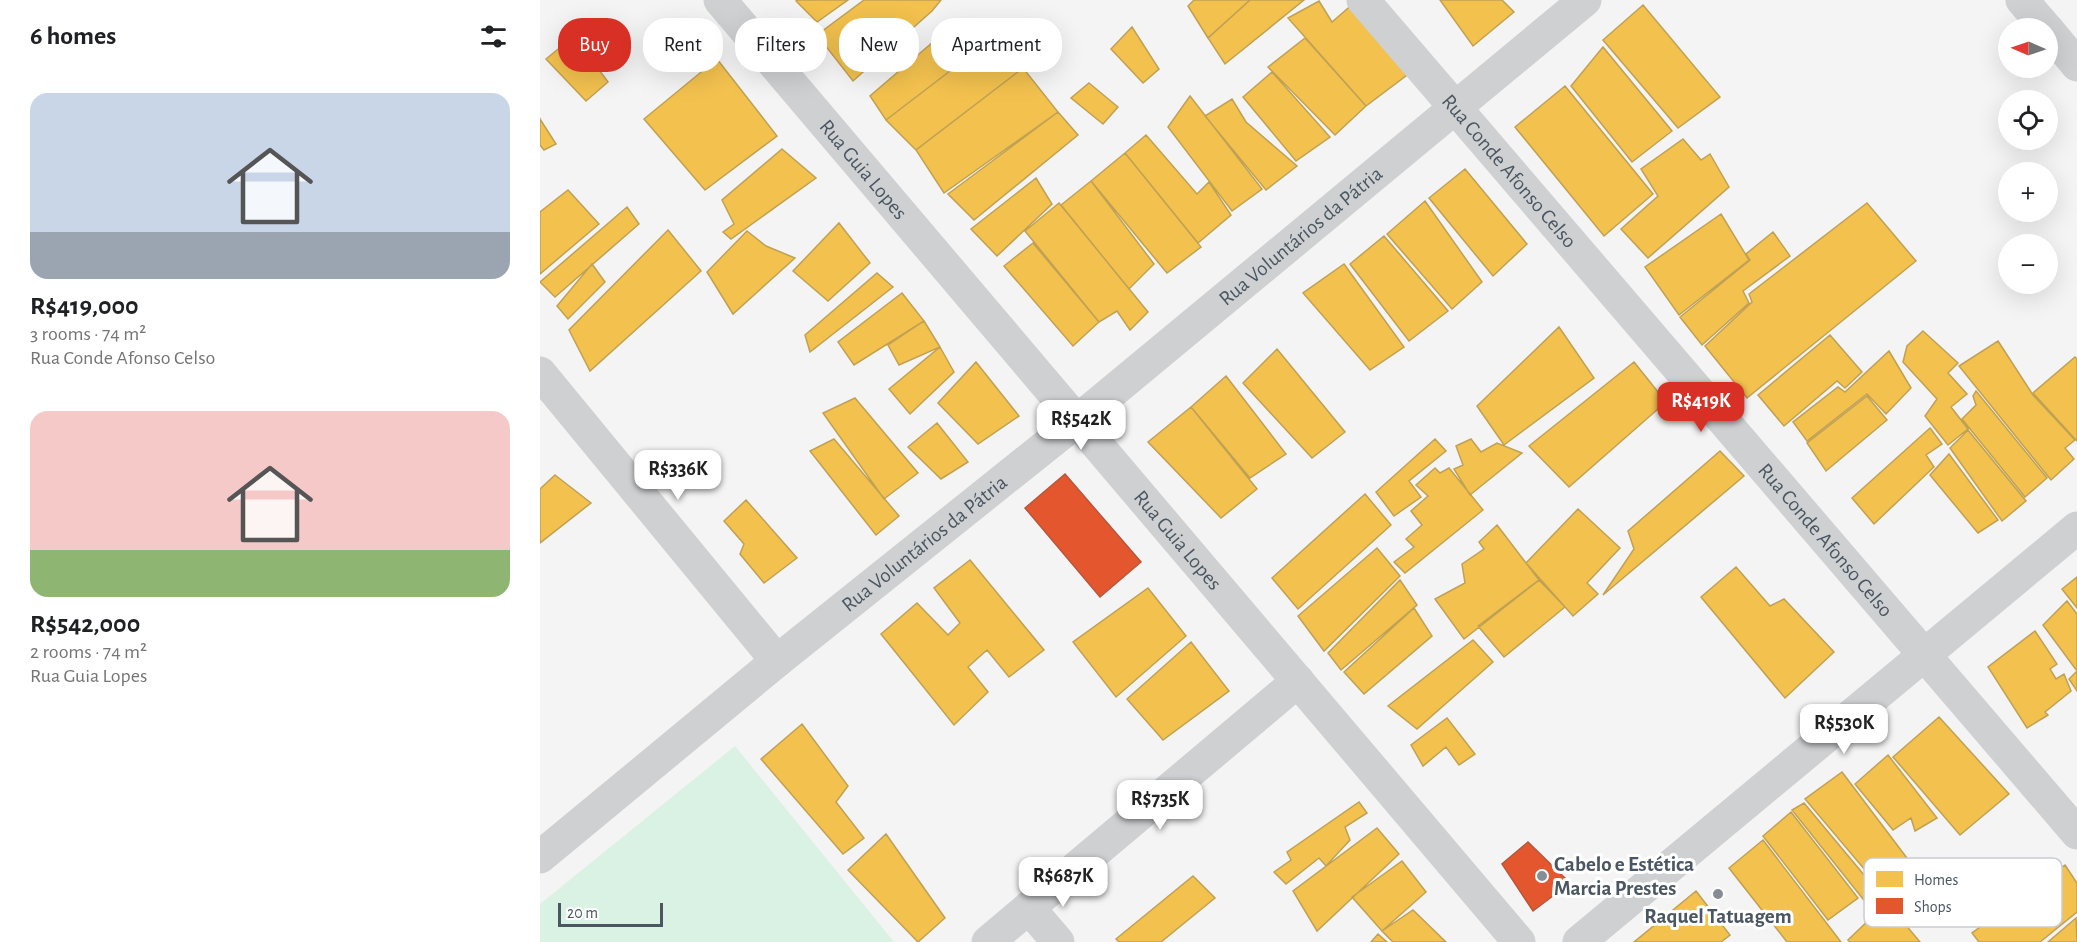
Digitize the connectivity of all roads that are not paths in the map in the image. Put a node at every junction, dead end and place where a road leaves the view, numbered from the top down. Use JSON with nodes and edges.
{"nodes":[{"id":1,"x":720,"y":0,"type":"edge"},
{"id":2,"x":1363,"y":0,"type":"edge"},
{"id":3,"x":1585,"y":0,"type":"edge"},
{"id":4,"x":2022,"y":0,"type":"edge"},
{"id":5,"x":2038,"y":18,"type":"edge"},
{"id":6,"x":2058,"y":42,"type":"edge"},
{"id":7,"x":2077,"y":65,"type":"edge"},
{"id":8,"x":1455,"y":108,"type":"junction"},
{"id":9,"x":540,"y":373,"type":"edge"},
{"id":10,"x":1077,"y":421,"type":"junction"},
{"id":11,"x":2077,"y":528,"type":"edge"},
{"id":12,"x":1924,"y":655,"type":"junction"},
{"id":13,"x":777,"y":661,"type":"junction"},
{"id":14,"x":1298,"y":681,"type":"junction"},
{"id":15,"x":2077,"y":833,"type":"edge"},
{"id":16,"x":540,"y":857,"type":"edge"},
{"id":17,"x":1029,"y":908,"type":"junction"},
{"id":18,"x":988,"y":942,"type":"edge"},
{"id":19,"x":1058,"y":942,"type":"edge"},
{"id":20,"x":1519,"y":942,"type":"edge"},
{"id":21,"x":1579,"y":942,"type":"edge"}],
"edges":[{"from":1,"to":10,"type":"street","name":"Rua Guia Lopes"},
{"from":2,"to":8,"type":"street","name":"Rua Conde Afonso Celso"},
{"from":3,"to":8,"type":"street","name":"Rua Voluntários da Pátria"},
{"from":4,"to":5,"type":"street"},
{"from":6,"to":7,"type":"street"},
{"from":8,"to":10,"type":"street","name":"Rua Voluntários da Pátria"},
{"from":8,"to":12,"type":"street","name":"Rua Conde Afonso Celso"},
{"from":9,"to":13,"type":"street"},
{"from":10,"to":13,"type":"street","name":"Rua Voluntários da Pátria"},
{"from":10,"to":14,"type":"street","name":"Rua Guia Lopes"},
{"from":11,"to":12,"type":"street"},
{"from":12,"to":15,"type":"street","name":"Rua Conde Afonso Celso"},
{"from":12,"to":21,"type":"street"},
{"from":13,"to":16,"type":"street","name":"Rua Voluntários da Pátria"},
{"from":14,"to":17,"type":"street"},
{"from":14,"to":20,"type":"street","name":"Rua Guia Lopes"},
{"from":17,"to":18,"type":"street"},
{"from":17,"to":19,"type":"street"}]}
